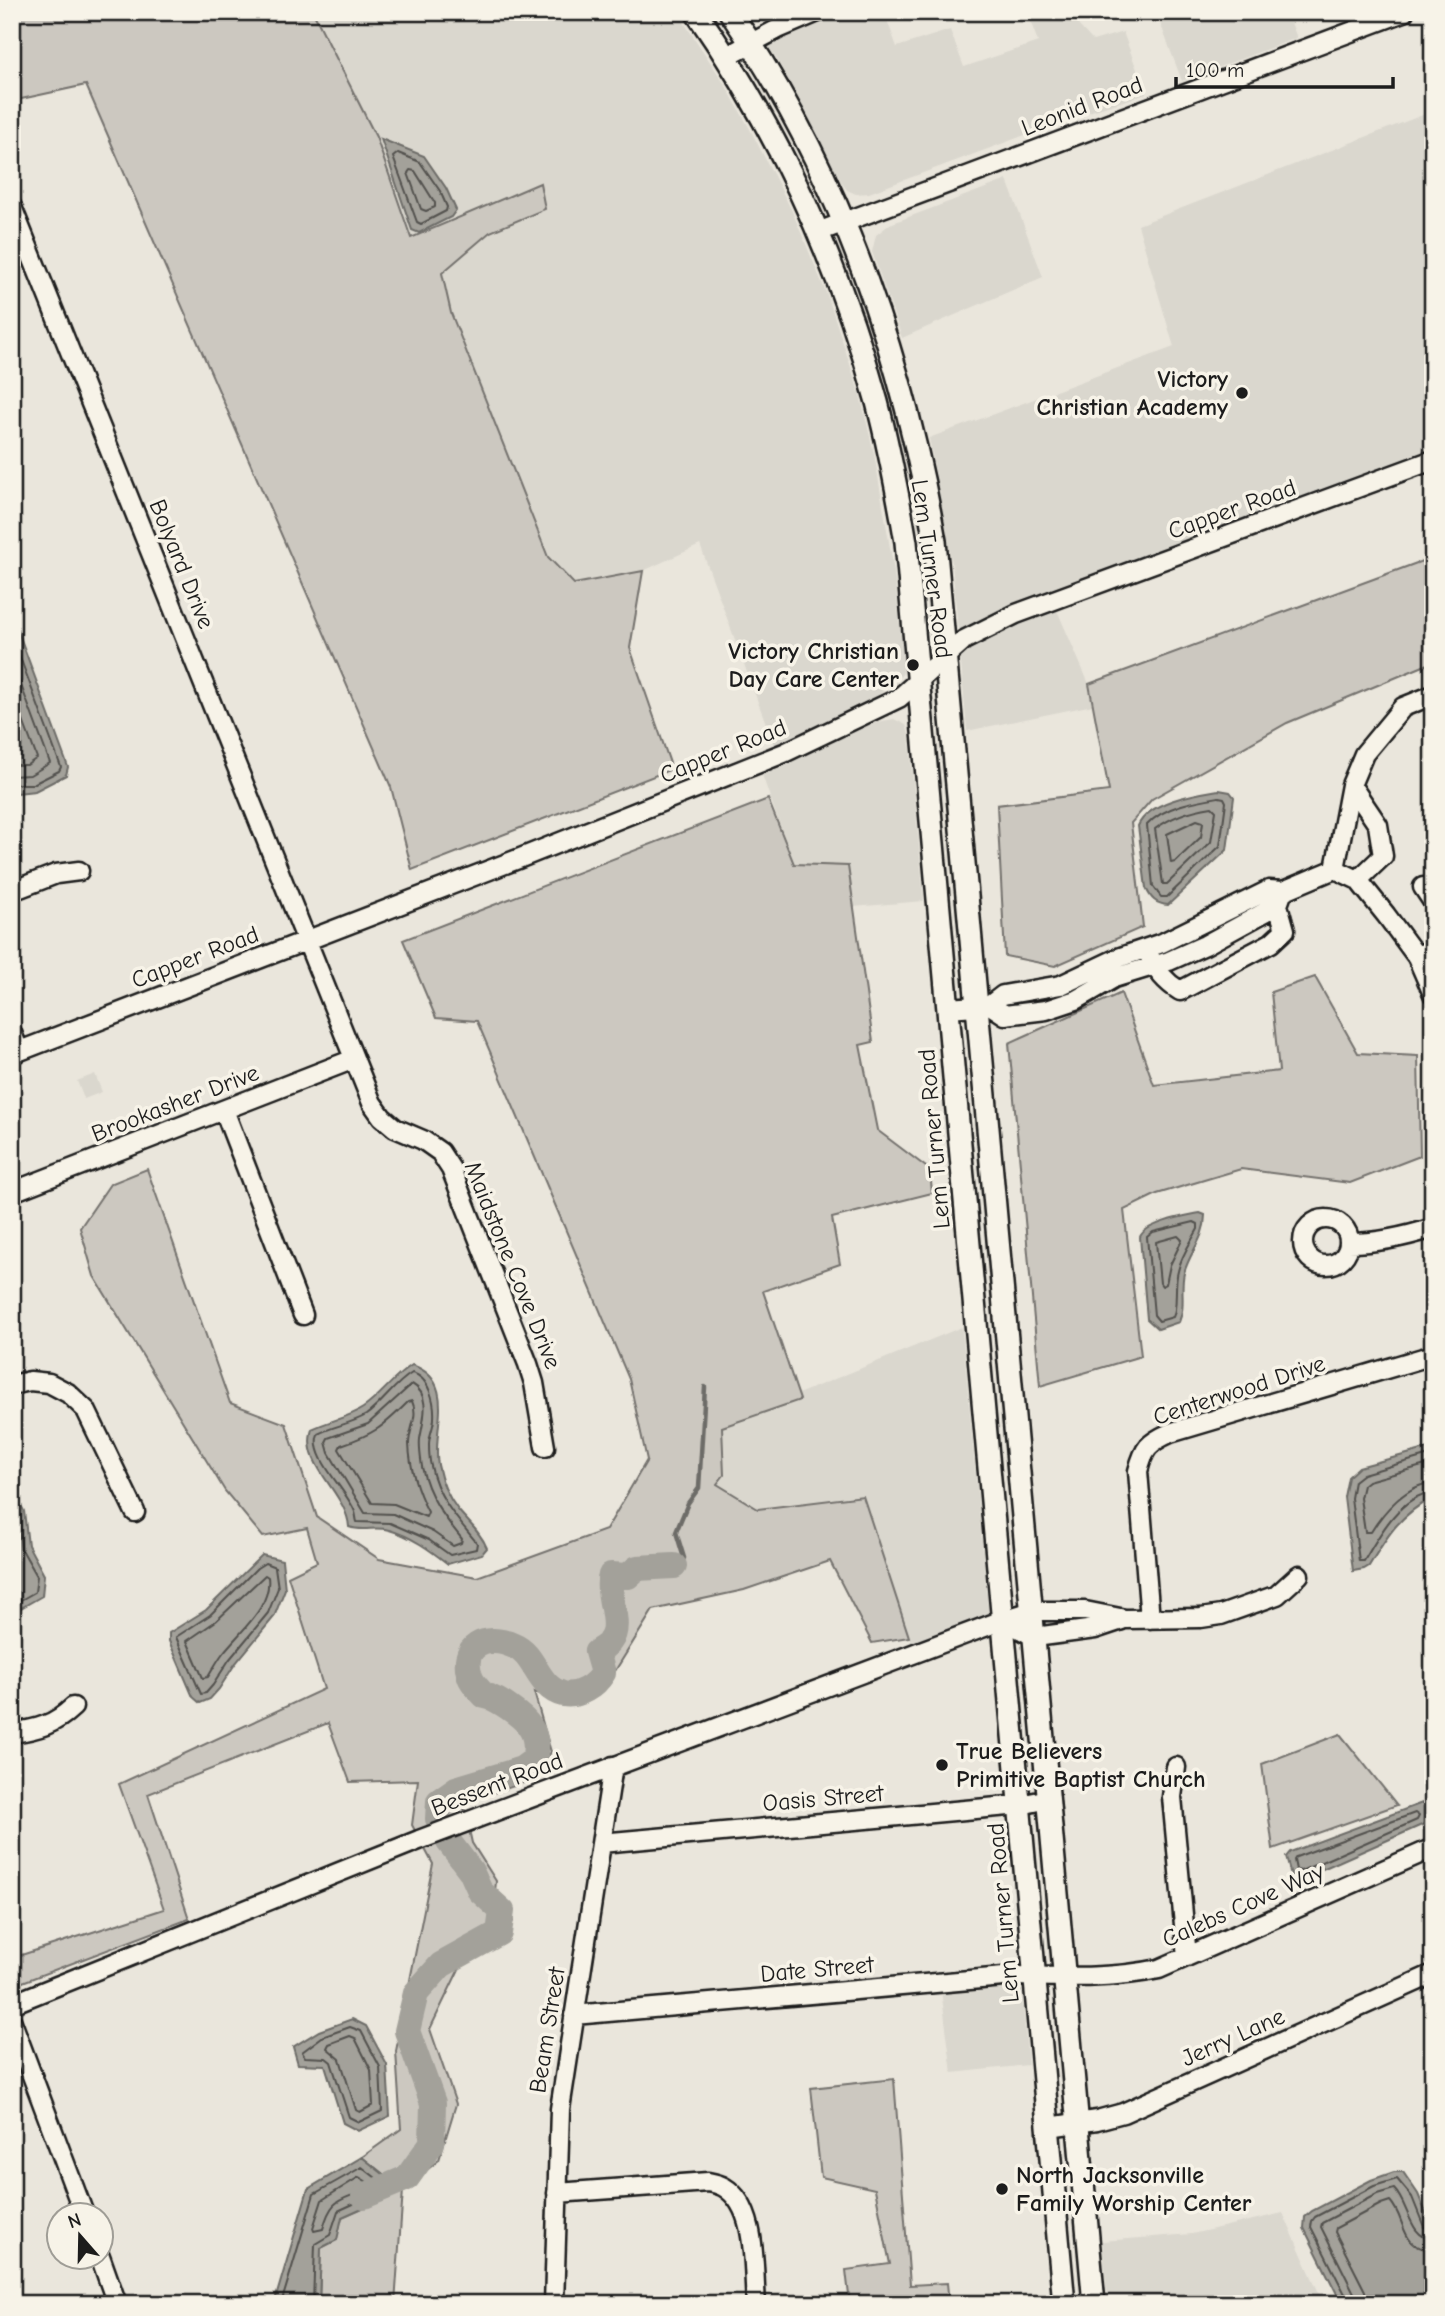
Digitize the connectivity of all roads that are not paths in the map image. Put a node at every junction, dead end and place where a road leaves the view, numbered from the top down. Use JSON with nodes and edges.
{"nodes":[{"id":1,"x":695,"y":12,"type":"edge"},
{"id":2,"x":730,"y":12,"type":"edge"},
{"id":3,"x":818,"y":12,"type":"edge"},
{"id":4,"x":1404,"y":12,"type":"edge"},
{"id":5,"x":751,"y":44,"type":"junction"},
{"id":6,"x":725,"y":57,"type":"junction"},
{"id":7,"x":12,"y":207,"type":"edge"},
{"id":8,"x":845,"y":222,"type":"junction"},
{"id":9,"x":818,"y":232,"type":"junction"},
{"id":10,"x":1433,"y":460,"type":"edge"},
{"id":11,"x":946,"y":656,"type":"junction"},
{"id":12,"x":920,"y":679,"type":"junction"},
{"id":13,"x":1433,"y":695,"type":"edge"},
{"id":14,"x":1351,"y":785,"type":"junction"},
{"id":15,"x":1335,"y":869,"type":"junction"},
{"id":16,"x":79,"y":871,"type":"dead end"},
{"id":17,"x":1358,"y":880,"type":"junction"},
{"id":18,"x":12,"y":891,"type":"edge"},
{"id":19,"x":1281,"y":898,"type":"junction"},
{"id":20,"x":306,"y":940,"type":"junction"},
{"id":21,"x":1425,"y":953,"type":"edge"},
{"id":22,"x":1150,"y":957,"type":"junction"},
{"id":23,"x":1433,"y":994,"type":"edge"},
{"id":24,"x":984,"y":1005,"type":"junction"},
{"id":25,"x":948,"y":1008,"type":"junction"},
{"id":26,"x":12,"y":1032,"type":"edge"},
{"id":27,"x":16,"y":1052,"type":"edge"},
{"id":28,"x":354,"y":1059,"type":"junction"},
{"id":29,"x":224,"y":1111,"type":"junction"},
{"id":30,"x":12,"y":1192,"type":"edge"},
{"id":31,"x":1433,"y":1228,"type":"edge"},
{"id":32,"x":1349,"y":1242,"type":"dead end"},
{"id":33,"x":303,"y":1315,"type":"dead end"},
{"id":34,"x":1005,"y":1315,"type":"junction"},
{"id":35,"x":976,"y":1319,"type":"junction"},
{"id":36,"x":1433,"y":1355,"type":"edge"},
{"id":37,"x":12,"y":1385,"type":"edge"},
{"id":38,"x":545,"y":1447,"type":"dead end"},
{"id":39,"x":135,"y":1512,"type":"dead end"},
{"id":40,"x":1299,"y":1575,"type":"dead end"},
{"id":41,"x":1032,"y":1611,"type":"junction"},
{"id":42,"x":1125,"y":1619,"type":"junction"},
{"id":43,"x":1150,"y":1619,"type":"junction"},
{"id":44,"x":1003,"y":1620,"type":"junction"},
{"id":45,"x":1035,"y":1637,"type":"junction"},
{"id":46,"x":73,"y":1707,"type":"dead end"},
{"id":47,"x":12,"y":1733,"type":"edge"},
{"id":48,"x":613,"y":1766,"type":"junction"},
{"id":49,"x":1176,"y":1767,"type":"dead end"},
{"id":50,"x":1049,"y":1799,"type":"junction"},
{"id":51,"x":1020,"y":1805,"type":"junction"},
{"id":52,"x":601,"y":1843,"type":"junction"},
{"id":53,"x":1433,"y":1848,"type":"edge"},
{"id":54,"x":1187,"y":1957,"type":"junction"},
{"id":55,"x":1433,"y":1974,"type":"edge"},
{"id":56,"x":1035,"y":1977,"type":"junction"},
{"id":57,"x":1065,"y":1977,"type":"junction"},
{"id":58,"x":12,"y":2004,"type":"edge"},
{"id":59,"x":574,"y":2015,"type":"junction"},
{"id":60,"x":12,"y":2022,"type":"edge"},
{"id":61,"x":1077,"y":2123,"type":"junction"},
{"id":62,"x":1048,"y":2127,"type":"junction"},
{"id":63,"x":557,"y":2193,"type":"junction"},
{"id":64,"x":79,"y":2200,"type":"edge"},
{"id":65,"x":105,"y":2270,"type":"edge"},
{"id":66,"x":117,"y":2304,"type":"edge"},
{"id":67,"x":554,"y":2304,"type":"edge"},
{"id":68,"x":756,"y":2304,"type":"edge"},
{"id":69,"x":1064,"y":2304,"type":"edge"},
{"id":70,"x":1094,"y":2304,"type":"edge"}],
"edges":[{"from":1,"to":6,"type":"main road","name":"Lem Turner Road"},
{"from":2,"to":5,"type":"main road","name":"Lem Turner Road"},
{"from":3,"to":5,"type":"street"},
{"from":4,"to":8,"type":"street","name":"Leonid Road"},
{"from":5,"to":6,"type":"street"},
{"from":5,"to":8,"type":"main road","name":"Lem Turner Road"},
{"from":6,"to":9,"type":"main road","name":"Lem Turner Road"},
{"from":7,"to":20,"type":"street","name":"Bolyard Drive"},
{"from":8,"to":9,"type":"street","name":"Leonid Road"},
{"from":8,"to":11,"type":"main road","name":"Lem Turner Road"},
{"from":9,"to":12,"type":"main road","name":"Lem Turner Road"},
{"from":10,"to":11,"type":"street","name":"Capper Road"},
{"from":11,"to":12,"type":"street","name":"Capper Road"},
{"from":11,"to":24,"type":"main road","name":"Lem Turner Road"},
{"from":12,"to":20,"type":"street","name":"Capper Road"},
{"from":12,"to":25,"type":"main road","name":"Lem Turner Road"},
{"from":13,"to":14,"type":"street"},
{"from":14,"to":15,"type":"street"},
{"from":14,"to":17,"type":"street"},
{"from":15,"to":17,"type":"street"},
{"from":15,"to":19,"type":"street"},
{"from":16,"to":18,"type":"street"},
{"from":17,"to":21,"type":"street"},
{"from":19,"to":22,"type":"street"},
{"from":19,"to":22,"type":"street"},
{"from":20,"to":27,"type":"street","name":"Capper Road"},
{"from":20,"to":28,"type":"street","name":"Maidstone Cove Drive"},
{"from":21,"to":23,"type":"street"},
{"from":22,"to":24,"type":"street"},
{"from":24,"to":25,"type":"street"},
{"from":24,"to":34,"type":"main road","name":"Lem Turner Road"},
{"from":25,"to":35,"type":"main road","name":"Lem Turner Road"},
{"from":26,"to":27,"type":"street"},
{"from":28,"to":29,"type":"street","name":"Brookasher Drive"},
{"from":28,"to":38,"type":"street","name":"Maidstone Cove Drive"},
{"from":29,"to":30,"type":"street","name":"Brookasher Drive"},
{"from":29,"to":33,"type":"street"},
{"from":31,"to":32,"type":"street"},
{"from":34,"to":35,"type":"main road"},
{"from":34,"to":41,"type":"main road","name":"Lem Turner Road"},
{"from":35,"to":44,"type":"main road","name":"Lem Turner Road"},
{"from":36,"to":43,"type":"street","name":"Centerwood Drive"},
{"from":37,"to":39,"type":"street"},
{"from":40,"to":43,"type":"street","name":"Bessent Road"},
{"from":41,"to":42,"type":"street","name":"Bessent Road"},
{"from":41,"to":44,"type":"street","name":"Bessent Road"},
{"from":41,"to":45,"type":"main road","name":"Lem Turner Road"},
{"from":42,"to":43,"type":"street","name":"Bessent Road"},
{"from":42,"to":45,"type":"street","name":"Bessent Road"},
{"from":44,"to":45,"type":"street"},
{"from":44,"to":48,"type":"street","name":"Bessent Road"},
{"from":44,"to":51,"type":"main road","name":"Lem Turner Road"},
{"from":45,"to":50,"type":"main road","name":"Lem Turner Road"},
{"from":46,"to":47,"type":"street"},
{"from":48,"to":52,"type":"street","name":"Beam Street"},
{"from":48,"to":58,"type":"street","name":"Bessent Road"},
{"from":49,"to":54,"type":"street"},
{"from":50,"to":51,"type":"street","name":"Oasis Street"},
{"from":50,"to":57,"type":"main road","name":"Lem Turner Road"},
{"from":51,"to":52,"type":"street","name":"Oasis Street"},
{"from":51,"to":56,"type":"main road","name":"Lem Turner Road"},
{"from":52,"to":59,"type":"street","name":"Beam Street"},
{"from":53,"to":54,"type":"street","name":"Calebs Cove Way"},
{"from":54,"to":57,"type":"street","name":"Calebs Cove Way"},
{"from":55,"to":61,"type":"street","name":"Jerry Lane"},
{"from":56,"to":57,"type":"street","name":"Date Street"},
{"from":56,"to":59,"type":"street","name":"Date Street"},
{"from":56,"to":62,"type":"main road","name":"Lem Turner Road"},
{"from":57,"to":61,"type":"main road","name":"Lem Turner Road"},
{"from":59,"to":63,"type":"street","name":"Beam Street"},
{"from":60,"to":64,"type":"street"},
{"from":61,"to":62,"type":"street","name":"Jerry Lane"},
{"from":61,"to":70,"type":"main road","name":"Lem Turner Road"},
{"from":62,"to":69,"type":"main road","name":"Lem Turner Road"},
{"from":63,"to":67,"type":"street","name":"Beam Street"},
{"from":63,"to":68,"type":"street"},
{"from":65,"to":66,"type":"street"}]}
